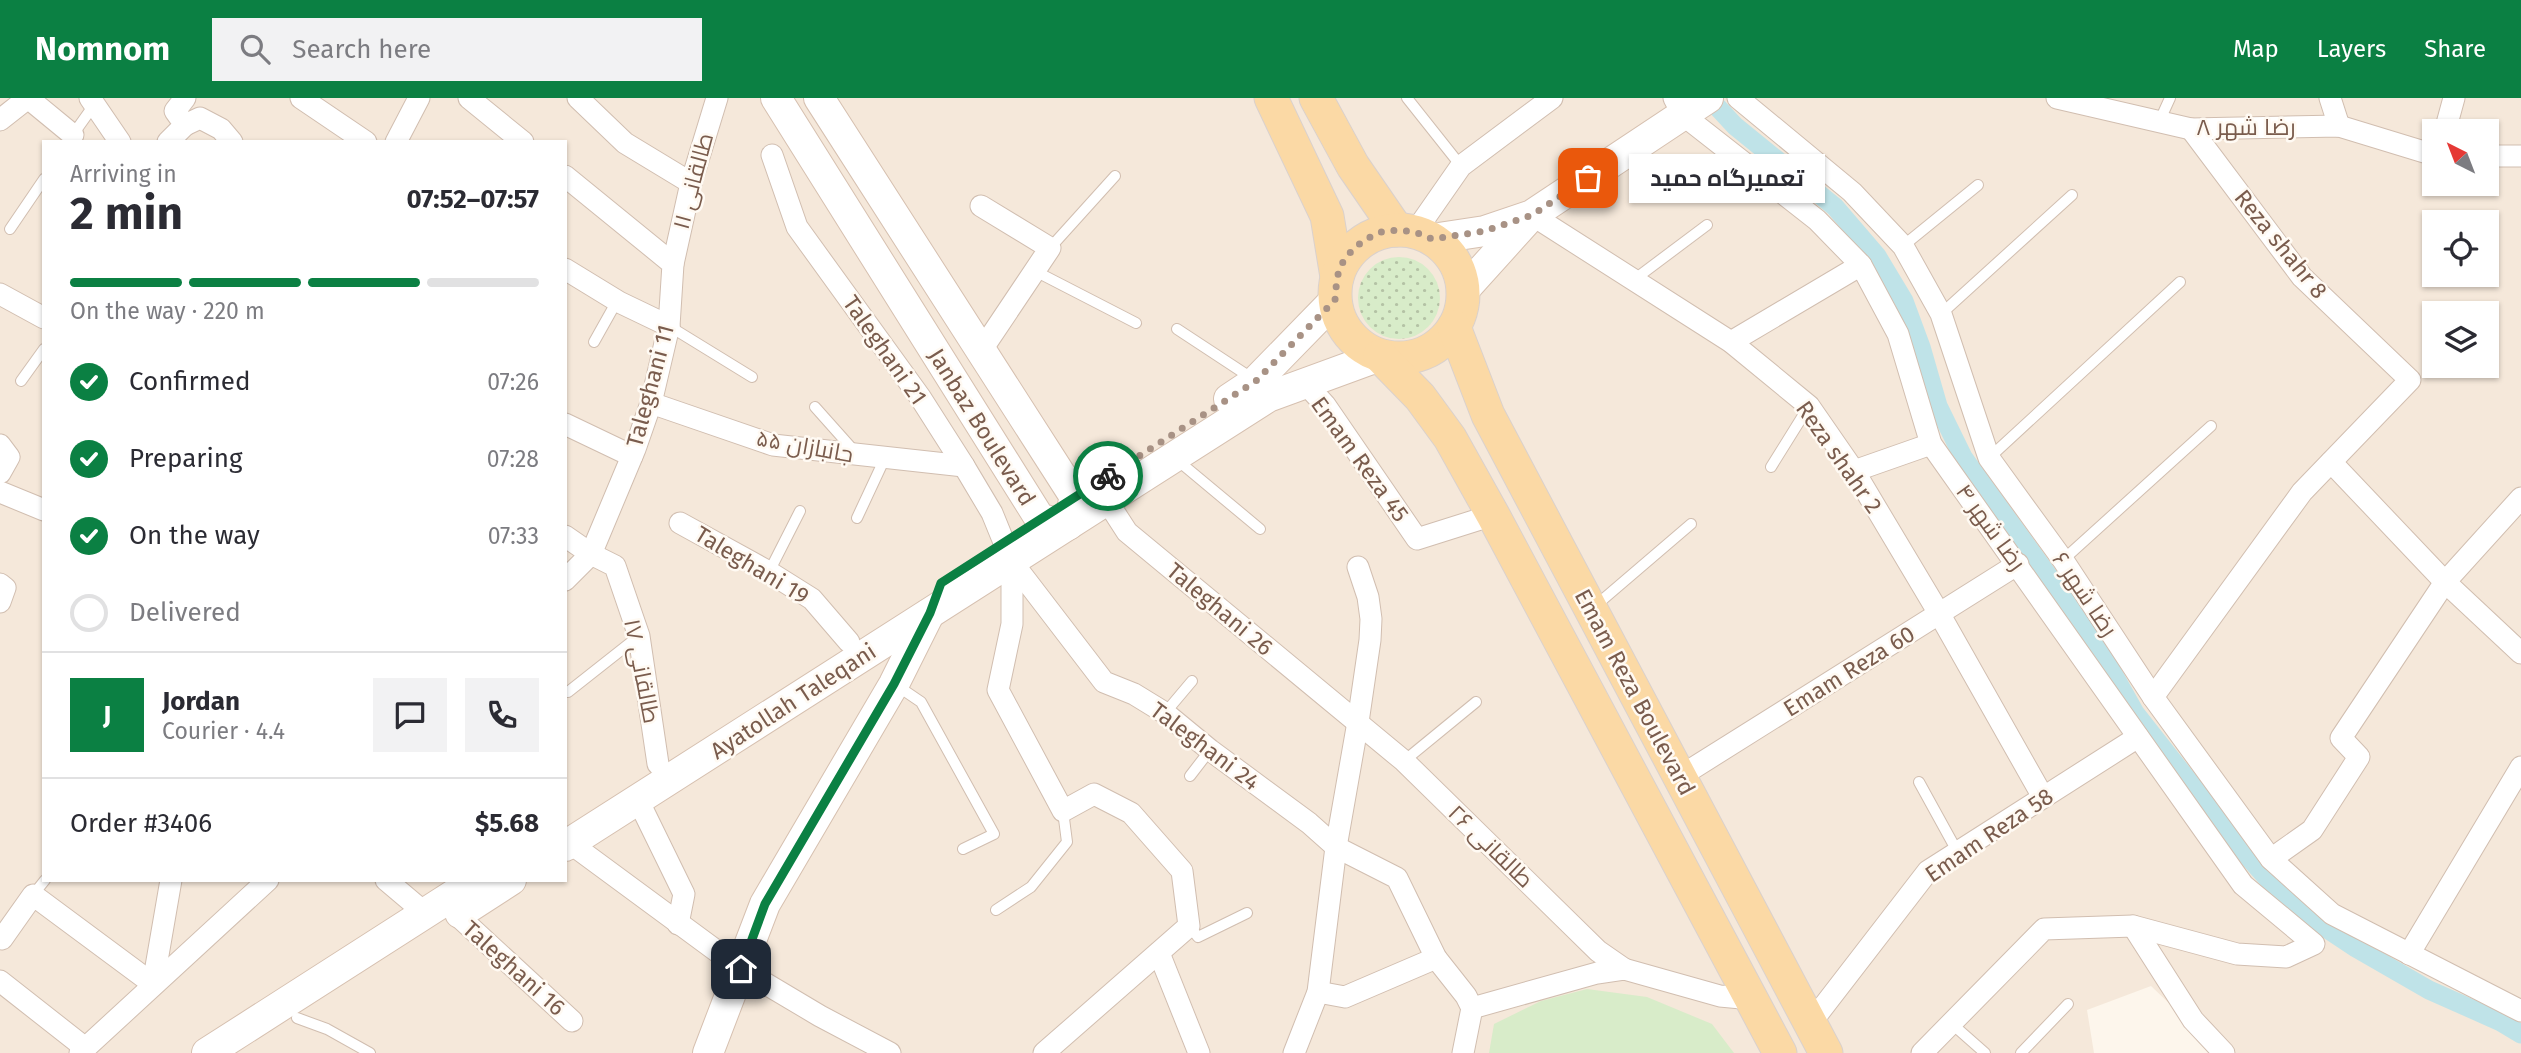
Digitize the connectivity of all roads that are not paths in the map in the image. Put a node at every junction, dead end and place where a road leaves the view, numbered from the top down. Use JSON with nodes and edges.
{"nodes":[{"id":1,"x":28,"y":98,"type":"edge"},
{"id":2,"x":185,"y":98,"type":"edge"},
{"id":3,"x":302,"y":98,"type":"edge"},
{"id":4,"x":419,"y":98,"type":"edge"},
{"id":5,"x":469,"y":98,"type":"edge"},
{"id":6,"x":578,"y":98,"type":"edge"},
{"id":7,"x":717,"y":98,"type":"edge"},
{"id":8,"x":776,"y":98,"type":"edge"},
{"id":9,"x":819,"y":98,"type":"edge"},
{"id":10,"x":1316,"y":98,"type":"edge"},
{"id":11,"x":1407,"y":98,"type":"edge"},
{"id":12,"x":1552,"y":98,"type":"edge"},
{"id":13,"x":1708,"y":98,"type":"edge"},
{"id":14,"x":1738,"y":98,"type":"edge"},
{"id":15,"x":2057,"y":98,"type":"edge"},
{"id":16,"x":2170,"y":98,"type":"edge"},
{"id":17,"x":2330,"y":98,"type":"edge"},
{"id":18,"x":2454,"y":98,"type":"edge"},
{"id":19,"x":1268,"y":99,"type":"edge"},
{"id":20,"x":92,"y":101,"type":"edge"},
{"id":21,"x":1679,"y":106,"type":"edge"},
{"id":22,"x":2448,"y":119,"type":"edge"},
{"id":23,"x":0,"y":120,"type":"edge"},
{"id":24,"x":2160,"y":120,"type":"junction"},
{"id":25,"x":185,"y":125,"type":"junction"},
{"id":26,"x":2339,"y":126,"type":"junction"},
{"id":27,"x":2191,"y":129,"type":"junction"},
{"id":28,"x":71,"y":139,"type":"edge"},
{"id":29,"x":119,"y":140,"type":"edge"},
{"id":30,"x":170,"y":140,"type":"edge"},
{"id":31,"x":230,"y":140,"type":"edge"},
{"id":32,"x":363,"y":140,"type":"edge"},
{"id":33,"x":397,"y":140,"type":"edge"},
{"id":34,"x":521,"y":140,"type":"edge"},
{"id":35,"x":2422,"y":151,"type":"edge"},
{"id":36,"x":772,"y":155,"type":"dead end"},
{"id":37,"x":2499,"y":156,"type":"edge"},
{"id":38,"x":2521,"y":156,"type":"edge"},
{"id":39,"x":1353,"y":166,"type":"junction"},
{"id":40,"x":1461,"y":166,"type":"junction"},
{"id":41,"x":1115,"y":176,"type":"dead end"},
{"id":42,"x":567,"y":179,"type":"edge"},
{"id":43,"x":42,"y":182,"type":"edge"},
{"id":44,"x":691,"y":183,"type":"junction"},
{"id":45,"x":1314,"y":184,"type":"junction"},
{"id":46,"x":1978,"y":185,"type":"dead end"},
{"id":47,"x":2072,"y":195,"type":"dead end"},
{"id":48,"x":981,"y":206,"type":"dead end"},
{"id":49,"x":1528,"y":216,"type":"junction"},
{"id":50,"x":1707,"y":225,"type":"dead end"},
{"id":51,"x":10,"y":229,"type":"dead end"},
{"id":52,"x":1414,"y":234,"type":"junction"},
{"id":53,"x":1903,"y":246,"type":"junction"},
{"id":54,"x":1050,"y":248,"type":"junction"},
{"id":55,"x":673,"y":264,"type":"junction"},
{"id":56,"x":1861,"y":265,"type":"junction"},
{"id":57,"x":567,"y":269,"type":"edge"},
{"id":58,"x":1035,"y":271,"type":"junction"},
{"id":59,"x":1635,"y":279,"type":"junction"},
{"id":60,"x":2180,"y":282,"type":"dead end"},
{"id":61,"x":1336,"y":288,"type":"junction"},
{"id":62,"x":1463,"y":291,"type":"junction"},
{"id":63,"x":0,"y":294,"type":"edge"},
{"id":64,"x":617,"y":301,"type":"junction"},
{"id":65,"x":1941,"y":314,"type":"junction"},
{"id":66,"x":42,"y":317,"type":"edge"},
{"id":67,"x":1136,"y":323,"type":"dead end"},
{"id":68,"x":669,"y":326,"type":"junction"},
{"id":69,"x":1454,"y":327,"type":"junction"},
{"id":70,"x":1177,"y":329,"type":"dead end"},
{"id":71,"x":594,"y":342,"type":"dead end"},
{"id":72,"x":1731,"y":342,"type":"junction"},
{"id":73,"x":981,"y":351,"type":"junction"},
{"id":74,"x":42,"y":352,"type":"edge"},
{"id":75,"x":1380,"y":356,"type":"junction"},
{"id":76,"x":752,"y":377,"type":"dead end"},
{"id":77,"x":21,"y":382,"type":"dead end"},
{"id":78,"x":1305,"y":383,"type":"junction"},
{"id":79,"x":1262,"y":389,"type":"junction"},
{"id":80,"x":651,"y":403,"type":"junction"},
{"id":81,"x":1810,"y":406,"type":"junction"},
{"id":82,"x":816,"y":407,"type":"dead end"},
{"id":83,"x":1488,"y":415,"type":"junction"},
{"id":84,"x":1022,"y":416,"type":"junction"},
{"id":85,"x":567,"y":425,"type":"edge"},
{"id":86,"x":2211,"y":426,"type":"dead end"},
{"id":87,"x":988,"y":437,"type":"junction"},
{"id":88,"x":1450,"y":438,"type":"junction"},
{"id":89,"x":1931,"y":444,"type":"junction"},
{"id":90,"x":0,"y":445,"type":"edge"},
{"id":91,"x":858,"y":455,"type":"junction"},
{"id":92,"x":632,"y":456,"type":"junction"},
{"id":93,"x":1173,"y":457,"type":"junction"},
{"id":94,"x":885,"y":458,"type":"junction"},
{"id":95,"x":1989,"y":458,"type":"junction"},
{"id":96,"x":2331,"y":462,"type":"junction"},
{"id":97,"x":964,"y":466,"type":"junction"},
{"id":98,"x":1771,"y":467,"type":"dead end"},
{"id":99,"x":1854,"y":471,"type":"junction"},
{"id":100,"x":0,"y":473,"type":"edge"},
{"id":101,"x":0,"y":492,"type":"edge"},
{"id":102,"x":2521,"y":498,"type":"edge"},
{"id":103,"x":1077,"y":505,"type":"junction"},
{"id":104,"x":42,"y":509,"type":"edge"},
{"id":105,"x":800,"y":511,"type":"dead end"},
{"id":106,"x":1493,"y":515,"type":"junction"},
{"id":107,"x":857,"y":518,"type":"dead end"},
{"id":108,"x":680,"y":523,"type":"dead end"},
{"id":109,"x":1691,"y":524,"type":"dead end"},
{"id":110,"x":1260,"y":529,"type":"dead end"},
{"id":111,"x":567,"y":537,"type":"edge"},
{"id":112,"x":1009,"y":552,"type":"junction"},
{"id":113,"x":591,"y":554,"type":"junction"},
{"id":114,"x":2063,"y":560,"type":"junction"},
{"id":115,"x":2018,"y":564,"type":"junction"},
{"id":116,"x":1358,"y":566,"type":"dead end"},
{"id":117,"x":769,"y":572,"type":"junction"},
{"id":118,"x":567,"y":578,"type":"edge"},
{"id":119,"x":2445,"y":582,"type":"junction"},
{"id":120,"x":941,"y":583,"type":"junction"},
{"id":121,"x":1591,"y":610,"type":"junction"},
{"id":122,"x":930,"y":613,"type":"junction"},
{"id":123,"x":1940,"y":615,"type":"junction"},
{"id":124,"x":639,"y":636,"type":"junction"},
{"id":125,"x":849,"y":642,"type":"junction"},
{"id":126,"x":2521,"y":653,"type":"edge"},
{"id":127,"x":1192,"y":681,"type":"dead end"},
{"id":128,"x":894,"y":684,"type":"junction"},
{"id":129,"x":568,"y":692,"type":"dead end"},
{"id":130,"x":2152,"y":697,"type":"junction"},
{"id":131,"x":1476,"y":702,"type":"dead end"},
{"id":132,"x":1165,"y":713,"type":"junction"},
{"id":133,"x":1358,"y":722,"type":"junction"},
{"id":134,"x":2138,"y":737,"type":"junction"},
{"id":135,"x":1210,"y":750,"type":"junction"},
{"id":136,"x":1404,"y":761,"type":"junction"},
{"id":137,"x":658,"y":764,"type":"junction"},
{"id":138,"x":2521,"y":767,"type":"edge"},
{"id":139,"x":1190,"y":776,"type":"dead end"},
{"id":140,"x":1679,"y":777,"type":"junction"},
{"id":141,"x":1919,"y":782,"type":"dead end"},
{"id":142,"x":2043,"y":797,"type":"junction"},
{"id":143,"x":638,"y":800,"type":"junction"},
{"id":144,"x":1063,"y":811,"type":"junction"},
{"id":145,"x":567,"y":838,"type":"edge"},
{"id":146,"x":1336,"y":847,"type":"junction"},
{"id":147,"x":963,"y":849,"type":"dead end"},
{"id":148,"x":1957,"y":851,"type":"junction"},
{"id":149,"x":2271,"y":859,"type":"junction"},
{"id":150,"x":171,"y":882,"type":"edge"},
{"id":151,"x":266,"y":882,"type":"edge"},
{"id":152,"x":388,"y":882,"type":"edge"},
{"id":153,"x":474,"y":882,"type":"edge"},
{"id":154,"x":508,"y":882,"type":"edge"},
{"id":155,"x":39,"y":888,"type":"edge"},
{"id":156,"x":996,"y":910,"type":"dead end"},
{"id":157,"x":425,"y":913,"type":"junction"},
{"id":158,"x":1247,"y":913,"type":"dead end"},
{"id":159,"x":457,"y":915,"type":"junction"},
{"id":160,"x":678,"y":924,"type":"junction"},
{"id":161,"x":1189,"y":926,"type":"junction"},
{"id":162,"x":2133,"y":926,"type":"junction"},
{"id":163,"x":2,"y":939,"type":"dead end"},
{"id":164,"x":1159,"y":953,"type":"junction"},
{"id":165,"x":2409,"y":954,"type":"junction"},
{"id":166,"x":1436,"y":958,"type":"junction"},
{"id":167,"x":741,"y":969,"type":"junction"},
{"id":168,"x":1624,"y":969,"type":"junction"},
{"id":169,"x":0,"y":981,"type":"edge"},
{"id":170,"x":153,"y":984,"type":"junction"},
{"id":171,"x":1318,"y":992,"type":"junction"},
{"id":172,"x":1752,"y":999,"type":"junction"},
{"id":173,"x":2068,"y":1004,"type":"dead end"},
{"id":174,"x":1472,"y":1008,"type":"junction"},
{"id":175,"x":2521,"y":1011,"type":"edge"},
{"id":176,"x":297,"y":1018,"type":"junction"},
{"id":177,"x":572,"y":1021,"type":"dead end"},
{"id":178,"x":1951,"y":1023,"type":"junction"},
{"id":179,"x":1811,"y":1024,"type":"junction"},
{"id":180,"x":82,"y":1050,"type":"edge"},
{"id":181,"x":887,"y":1052,"type":"edge"},
{"id":182,"x":207,"y":1053,"type":"edge"},
{"id":183,"x":242,"y":1053,"type":"edge"},
{"id":184,"x":370,"y":1053,"type":"edge"},
{"id":185,"x":708,"y":1053,"type":"edge"},
{"id":186,"x":1044,"y":1053,"type":"edge"},
{"id":187,"x":1199,"y":1053,"type":"edge"},
{"id":188,"x":1294,"y":1053,"type":"edge"},
{"id":189,"x":1462,"y":1053,"type":"edge"},
{"id":190,"x":1780,"y":1053,"type":"edge"},
{"id":191,"x":1826,"y":1053,"type":"edge"},
{"id":192,"x":1922,"y":1053,"type":"edge"},
{"id":193,"x":1985,"y":1053,"type":"edge"},
{"id":194,"x":2021,"y":1053,"type":"edge"},
{"id":195,"x":2224,"y":1053,"type":"edge"}],
"edges":[{"from":1,"to":23,"type":"street"},
{"from":1,"to":28,"type":"street"},
{"from":2,"to":25,"type":"street"},
{"from":3,"to":32,"type":"street"},
{"from":4,"to":33,"type":"street"},
{"from":5,"to":34,"type":"street"},
{"from":6,"to":44,"type":"street"},
{"from":7,"to":44,"type":"street","name":"طالقانی ۱۱"},
{"from":8,"to":87,"type":"main road","name":"Janbaz Boulevard"},
{"from":9,"to":73,"type":"main road","name":"Janbaz Boulevard"},
{"from":10,"to":39,"type":"main road"},
{"from":11,"to":40,"type":"lane"},
{"from":12,"to":40,"type":"street"},
{"from":13,"to":21,"type":"main road"},
{"from":14,"to":53,"type":"street","name":"رضا شهر ۶"},
{"from":15,"to":24,"type":"street","name":"رضا شهر ۸"},
{"from":16,"to":24,"type":"lane"},
{"from":17,"to":26,"type":"street"},
{"from":18,"to":22,"type":"street"},
{"from":19,"to":45,"type":"main road"},
{"from":20,"to":28,"type":"lane"},
{"from":20,"to":29,"type":"street"},
{"from":21,"to":49,"type":"main road"},
{"from":21,"to":56,"type":"street","name":"رضا شهر ۴"},
{"from":24,"to":27,"type":"street","name":"رضا شهر ۸"},
{"from":25,"to":30,"type":"street"},
{"from":25,"to":31,"type":"street"},
{"from":26,"to":27,"type":"street","name":"رضا شهر ۸"},
{"from":26,"to":35,"type":"street","name":"رضا شهر ۸"},
{"from":27,"to":96,"type":"street","name":"Reza shahr 8"},
{"from":36,"to":97,"type":"street","name":"Taleghani 21"},
{"from":37,"to":38,"type":"street"},
{"from":39,"to":45,"type":"main road"},
{"from":39,"to":52,"type":"main road"},
{"from":40,"to":52,"type":"street"},
{"from":41,"to":54,"type":"lane"},
{"from":42,"to":55,"type":"street"},
{"from":43,"to":51,"type":"lane"},
{"from":44,"to":55,"type":"street","name":"طالقانی ۱۱"},
{"from":45,"to":61,"type":"main road"},
{"from":46,"to":53,"type":"lane"},
{"from":47,"to":65,"type":"lane"},
{"from":48,"to":54,"type":"street"},
{"from":49,"to":52,"type":"main road"},
{"from":49,"to":59,"type":"street","name":"Reza shahr 2"},
{"from":49,"to":62,"type":"main road"},
{"from":50,"to":59,"type":"lane"},
{"from":52,"to":61,"type":"main road"},
{"from":52,"to":62,"type":"main road"},
{"from":53,"to":65,"type":"street","name":"رضا شهر ۶"},
{"from":54,"to":58,"type":"street"},
{"from":55,"to":68,"type":"street","name":"Taleghani 11"},
{"from":56,"to":72,"type":"street"},
{"from":56,"to":89,"type":"street","name":"رضا شهر ۴"},
{"from":57,"to":64,"type":"street"},
{"from":58,"to":67,"type":"lane"},
{"from":58,"to":73,"type":"street"},
{"from":59,"to":72,"type":"street","name":"Reza shahr 2"},
{"from":60,"to":95,"type":"lane"},
{"from":61,"to":75,"type":"main road"},
{"from":61,"to":79,"type":"main road"},
{"from":62,"to":69,"type":"main road"},
{"from":63,"to":66,"type":"street"},
{"from":64,"to":68,"type":"street"},
{"from":64,"to":71,"type":"lane"},
{"from":65,"to":95,"type":"street","name":"رضا شهر ۶"},
{"from":68,"to":76,"type":"lane"},
{"from":68,"to":80,"type":"street","name":"Taleghani 11"},
{"from":69,"to":75,"type":"main road"},
{"from":69,"to":83,"type":"main road","name":"Emam Reza Boulevard"},
{"from":70,"to":79,"type":"lane"},
{"from":72,"to":81,"type":"street","name":"Reza shahr 2"},
{"from":73,"to":84,"type":"main road","name":"Janbaz Boulevard"},
{"from":74,"to":77,"type":"lane"},
{"from":75,"to":78,"type":"main road"},
{"from":75,"to":88,"type":"main road","name":"Emam Reza Boulevard"},
{"from":78,"to":79,"type":"main road"},
{"from":78,"to":106,"type":"street","name":"Emam Reza 45"},
{"from":79,"to":93,"type":"main road","name":"Ayatollah Taleqani"},
{"from":79,"to":103,"type":"main road","name":"Ayatollah Taleqani"},
{"from":80,"to":91,"type":"street","name":"جانبازان ۵۵"},
{"from":80,"to":92,"type":"street","name":"Taleghani 11"},
{"from":81,"to":98,"type":"lane"},
{"from":81,"to":99,"type":"street","name":"Reza shahr 2"},
{"from":82,"to":91,"type":"lane"},
{"from":83,"to":88,"type":"main road"},
{"from":83,"to":121,"type":"main road","name":"Emam Reza Boulevard"},
{"from":84,"to":87,"type":"main road"},
{"from":84,"to":103,"type":"main road","name":"Janbaz Boulevard"},
{"from":85,"to":92,"type":"street"},
{"from":86,"to":114,"type":"lane"},
{"from":87,"to":103,"type":"main road","name":"Janbaz Boulevard"},
{"from":88,"to":106,"type":"main road","name":"Emam Reza Boulevard"},
{"from":89,"to":99,"type":"street"},
{"from":89,"to":115,"type":"street","name":"رضا شهر ۴"},
{"from":90,"to":100,"type":"street"},
{"from":91,"to":94,"type":"street","name":"جانبازان ۵۵"},
{"from":92,"to":113,"type":"street","name":"Taleghani 11"},
{"from":93,"to":103,"type":"main road","name":"Ayatollah Taleqani"},
{"from":93,"to":110,"type":"lane"},
{"from":94,"to":97,"type":"street","name":"جانبازان ۵۵"},
{"from":94,"to":107,"type":"lane"},
{"from":95,"to":114,"type":"street","name":"رضا شهر ۶"},
{"from":96,"to":119,"type":"street"},
{"from":96,"to":130,"type":"street"},
{"from":97,"to":112,"type":"street","name":"Taleghani 21"},
{"from":99,"to":123,"type":"street","name":"Reza shahr 2"},
{"from":101,"to":104,"type":"street"},
{"from":102,"to":119,"type":"street"},
{"from":103,"to":112,"type":"main road","name":"Ayatollah Taleqani"},
{"from":103,"to":133,"type":"street","name":"Taleghani 26"},
{"from":105,"to":117,"type":"lane"},
{"from":106,"to":172,"type":"main road","name":"Emam Reza Boulevard"},
{"from":108,"to":117,"type":"street","name":"Taleghani 19"},
{"from":109,"to":121,"type":"lane"},
{"from":111,"to":113,"type":"street","name":"طالقانی ۱۷"},
{"from":112,"to":120,"type":"main road","name":"Ayatollah Taleqani"},
{"from":112,"to":122,"type":"main road","name":"Ayatollah Taleqani"},
{"from":112,"to":132,"type":"street","name":"Taleghani 24"},
{"from":112,"to":144,"type":"street"},
{"from":113,"to":118,"type":"street"},
{"from":113,"to":124,"type":"street","name":"طالقانی ۱۷"},
{"from":114,"to":130,"type":"street","name":"رضا شهر ۶"},
{"from":115,"to":123,"type":"street","name":"Emam Reza 60"},
{"from":115,"to":134,"type":"street","name":"رضا شهر ۴"},
{"from":116,"to":133,"type":"street"},
{"from":117,"to":125,"type":"street","name":"Taleghani 19"},
{"from":119,"to":126,"type":"street"},
{"from":119,"to":149,"type":"street"},
{"from":120,"to":122,"type":"main road"},
{"from":120,"to":125,"type":"main road","name":"Ayatollah Taleqani"},
{"from":121,"to":140,"type":"main road","name":"Emam Reza Boulevard"},
{"from":122,"to":128,"type":"main road"},
{"from":122,"to":143,"type":"main road","name":"Ayatollah Taleqani"},
{"from":123,"to":140,"type":"street","name":"Emam Reza 60"},
{"from":123,"to":142,"type":"street","name":"Reza shahr 2"},
{"from":124,"to":129,"type":"lane"},
{"from":124,"to":137,"type":"street","name":"طالقانی ۱۷"},
{"from":125,"to":137,"type":"main road","name":"Ayatollah Taleqani"},
{"from":127,"to":132,"type":"lane"},
{"from":128,"to":147,"type":"lane"},
{"from":128,"to":167,"type":"main road"},
{"from":130,"to":149,"type":"street","name":"رضا شهر ۶"},
{"from":131,"to":136,"type":"lane"},
{"from":132,"to":135,"type":"street","name":"Taleghani 24"},
{"from":133,"to":136,"type":"street","name":"طالقانی ۲۶"},
{"from":133,"to":146,"type":"street"},
{"from":134,"to":142,"type":"street","name":"Emam Reza 58"},
{"from":134,"to":162,"type":"street","name":"رضا شهر ۴"},
{"from":135,"to":139,"type":"lane"},
{"from":135,"to":146,"type":"street","name":"Taleghani 24"},
{"from":136,"to":168,"type":"street","name":"طالقانی ۲۶"},
{"from":137,"to":145,"type":"main road","name":"Ayatollah Taleqani"},
{"from":138,"to":165,"type":"street"},
{"from":140,"to":179,"type":"main road","name":"Emam Reza Boulevard"},
{"from":141,"to":148,"type":"lane"},
{"from":142,"to":148,"type":"street","name":"Emam Reza 58"},
{"from":143,"to":145,"type":"main road","name":"Ayatollah Taleqani"},
{"from":143,"to":160,"type":"street"},
{"from":144,"to":156,"type":"lane"},
{"from":144,"to":161,"type":"street"},
{"from":145,"to":160,"type":"street"},
{"from":146,"to":166,"type":"street","name":"Taleghani 24"},
{"from":146,"to":171,"type":"street"},
{"from":148,"to":179,"type":"street","name":"Emam Reza 58"},
{"from":149,"to":165,"type":"street","name":"رضا شهر ۶"},
{"from":150,"to":170,"type":"street"},
{"from":151,"to":170,"type":"street"},
{"from":152,"to":157,"type":"street"},
{"from":153,"to":157,"type":"main road"},
{"from":154,"to":159,"type":"main road"},
{"from":155,"to":163,"type":"street"},
{"from":155,"to":170,"type":"street"},
{"from":157,"to":182,"type":"main road"},
{"from":158,"to":161,"type":"lane"},
{"from":159,"to":176,"type":"main road"},
{"from":159,"to":177,"type":"street","name":"Taleghani 16"},
{"from":160,"to":167,"type":"street"},
{"from":161,"to":164,"type":"street"},
{"from":162,"to":178,"type":"street"},
{"from":162,"to":195,"type":"street"},
{"from":164,"to":186,"type":"street"},
{"from":164,"to":187,"type":"street"},
{"from":165,"to":175,"type":"street","name":"رضا شهر ۶"},
{"from":166,"to":171,"type":"street"},
{"from":166,"to":174,"type":"street","name":"Taleghani 24"},
{"from":167,"to":181,"type":"street"},
{"from":167,"to":185,"type":"main road"},
{"from":168,"to":172,"type":"street"},
{"from":168,"to":174,"type":"street"},
{"from":169,"to":180,"type":"street"},
{"from":170,"to":180,"type":"street"},
{"from":171,"to":188,"type":"street"},
{"from":172,"to":190,"type":"main road","name":"Emam Reza Boulevard"},
{"from":173,"to":194,"type":"lane"},
{"from":174,"to":189,"type":"street"},
{"from":176,"to":183,"type":"main road"},
{"from":176,"to":184,"type":"lane"},
{"from":178,"to":192,"type":"street"},
{"from":178,"to":193,"type":"lane"},
{"from":179,"to":191,"type":"main road","name":"Emam Reza Boulevard"}]}
